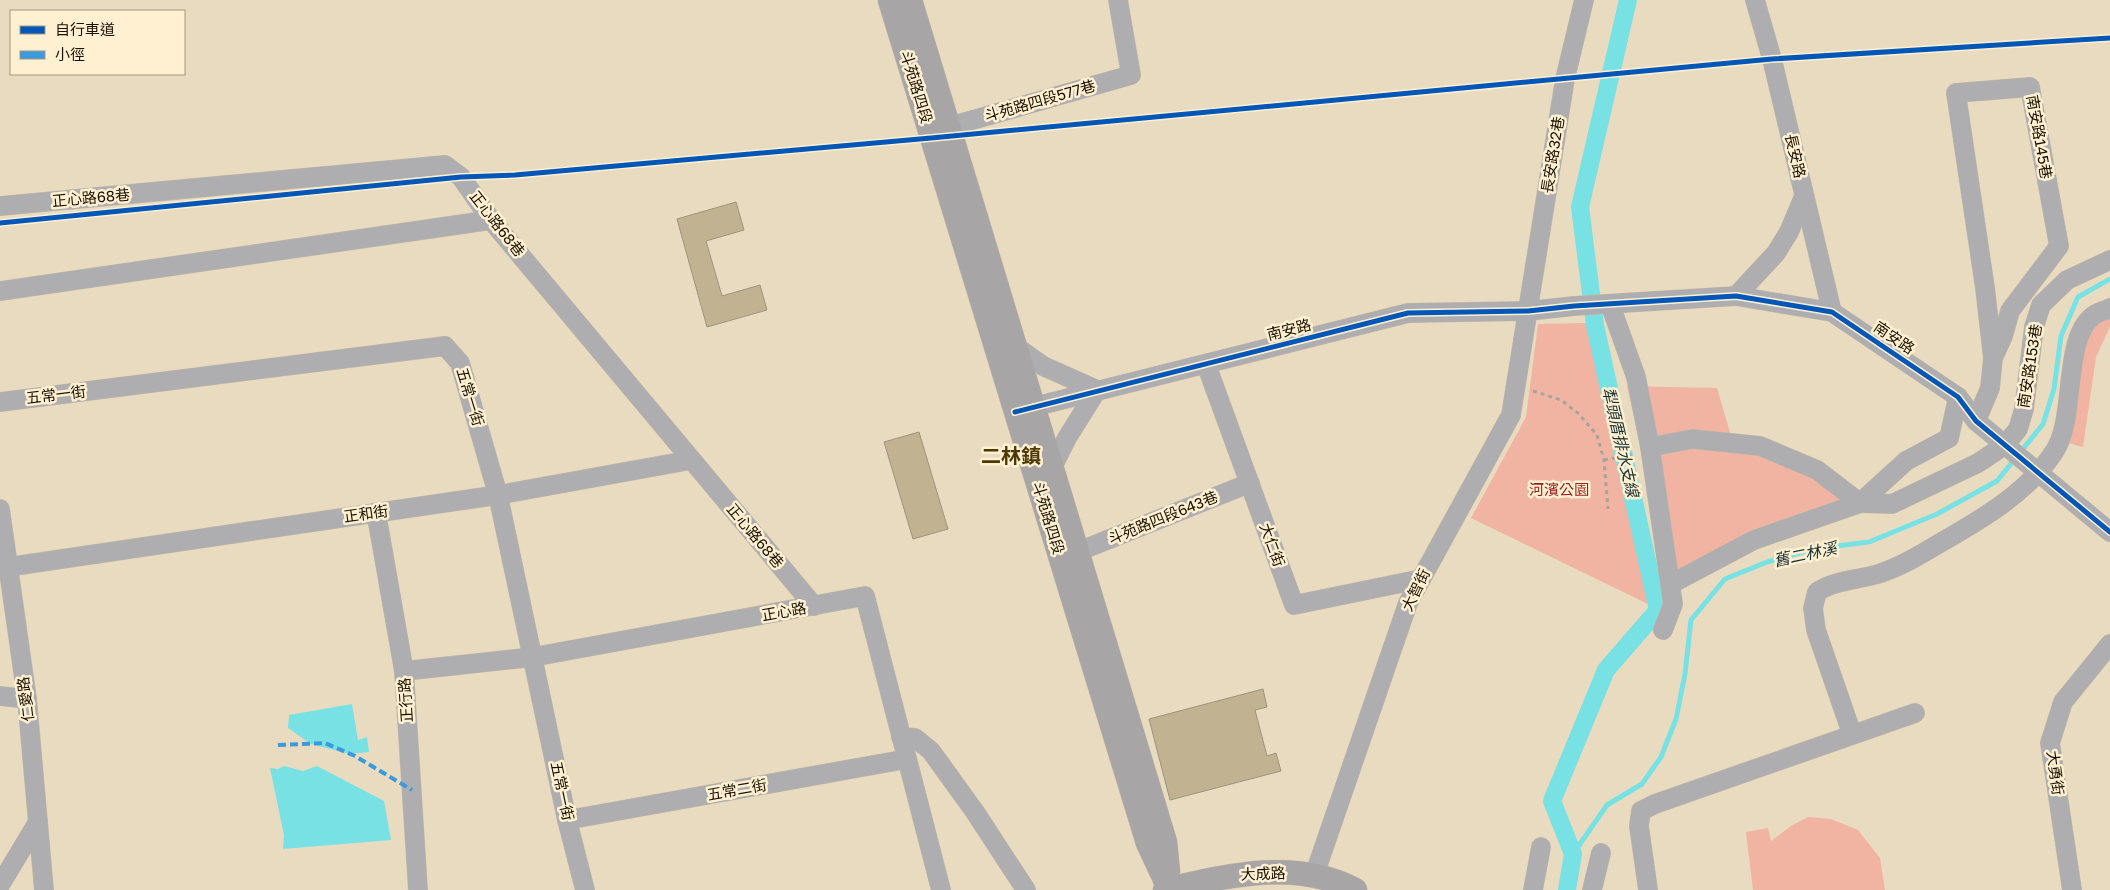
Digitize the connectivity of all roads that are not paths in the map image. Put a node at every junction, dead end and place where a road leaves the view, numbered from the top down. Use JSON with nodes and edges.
{"nodes":[{"id":1,"x":890,"y":0,"type":"edge"},
{"id":2,"x":910,"y":0,"type":"edge"},
{"id":3,"x":1118,"y":0,"type":"edge"},
{"id":4,"x":1584,"y":0,"type":"edge"},
{"id":5,"x":1755,"y":0,"type":"edge"},
{"id":6,"x":948,"y":127,"type":"junction"},
{"id":7,"x":1804,"y":196,"type":"junction"},
{"id":8,"x":0,"y":206,"type":"edge"},
{"id":9,"x":490,"y":220,"type":"junction"},
{"id":10,"x":2110,"y":260,"type":"edge"},
{"id":11,"x":0,"y":291,"type":"edge"},
{"id":12,"x":1736,"y":296,"type":"junction"},
{"id":13,"x":1610,"y":304,"type":"junction"},
{"id":14,"x":2110,"y":308,"type":"edge"},
{"id":15,"x":1528,"y":312,"type":"junction"},
{"id":16,"x":1832,"y":312,"type":"junction"},
{"id":17,"x":1015,"y":346,"type":"junction"},
{"id":18,"x":1993,"y":358,"type":"junction"},
{"id":19,"x":1206,"y":364,"type":"junction"},
{"id":20,"x":1098,"y":390,"type":"junction"},
{"id":21,"x":1958,"y":397,"type":"junction"},
{"id":22,"x":0,"y":402,"type":"edge"},
{"id":23,"x":1024,"y":409,"type":"junction"},
{"id":24,"x":1976,"y":421,"type":"junction"},
{"id":25,"x":2006,"y":447,"type":"junction"},
{"id":26,"x":1642,"y":450,"type":"junction"},
{"id":27,"x":691,"y":460,"type":"junction"},
{"id":28,"x":1052,"y":468,"type":"junction"},
{"id":29,"x":2035,"y":471,"type":"junction"},
{"id":30,"x":1250,"y":483,"type":"junction"},
{"id":31,"x":498,"y":495,"type":"junction"},
{"id":32,"x":1860,"y":503,"type":"junction"},
{"id":33,"x":0,"y":508,"type":"edge"},
{"id":34,"x":376,"y":512,"type":"junction"},
{"id":35,"x":2110,"y":532,"type":"edge"},
{"id":36,"x":1077,"y":552,"type":"junction"},
{"id":37,"x":4,"y":568,"type":"edge"},
{"id":38,"x":1421,"y":579,"type":"junction"},
{"id":39,"x":1671,"y":584,"type":"junction"},
{"id":40,"x":814,"y":606,"type":"junction"},
{"id":41,"x":1663,"y":630,"type":"dead end"},
{"id":42,"x":2110,"y":644,"type":"edge"},
{"id":43,"x":533,"y":657,"type":"junction"},
{"id":44,"x":404,"y":671,"type":"junction"},
{"id":45,"x":0,"y":696,"type":"edge"},
{"id":46,"x":27,"y":699,"type":"junction"},
{"id":47,"x":1915,"y":713,"type":"dead end"},
{"id":48,"x":1852,"y":734,"type":"junction"},
{"id":49,"x":901,"y":737,"type":"junction"},
{"id":50,"x":907,"y":759,"type":"junction"},
{"id":51,"x":567,"y":820,"type":"junction"},
{"id":52,"x":38,"y":822,"type":"junction"},
{"id":53,"x":1541,"y":848,"type":"dead end"},
{"id":54,"x":1601,"y":853,"type":"dead end"},
{"id":55,"x":1335,"y":884,"type":"edge"},
{"id":56,"x":0,"y":885,"type":"edge"},
{"id":57,"x":44,"y":890,"type":"edge"},
{"id":58,"x":418,"y":890,"type":"edge"},
{"id":59,"x":585,"y":890,"type":"edge"},
{"id":60,"x":941,"y":890,"type":"edge"},
{"id":61,"x":1026,"y":890,"type":"edge"},
{"id":62,"x":1168,"y":890,"type":"edge"},
{"id":63,"x":1533,"y":890,"type":"edge"},
{"id":64,"x":1592,"y":890,"type":"edge"},
{"id":65,"x":1648,"y":890,"type":"edge"},
{"id":66,"x":2072,"y":890,"type":"edge"}],
"edges":[{"from":1,"to":23,"type":"main road","name":"斗苑路四段"},
{"from":2,"to":6,"type":"main road","name":"斗苑路四段"},
{"from":3,"to":6,"type":"street","name":"斗苑路四段577巷"},
{"from":4,"to":15,"type":"street","name":"長安路32巷"},
{"from":5,"to":7,"type":"street","name":"長安路"},
{"from":6,"to":17,"type":"main road","name":"斗苑路四段"},
{"from":7,"to":12,"type":"street"},
{"from":7,"to":16,"type":"street","name":"長安路"},
{"from":8,"to":9,"type":"street","name":"正心路68巷"},
{"from":9,"to":11,"type":"street"},
{"from":9,"to":27,"type":"street","name":"正心路68巷"},
{"from":10,"to":25,"type":"street","name":"南安路153巷"},
{"from":12,"to":13,"type":"street","name":"南安路"},
{"from":12,"to":16,"type":"street","name":"南安路"},
{"from":13,"to":15,"type":"street","name":"南安路"},
{"from":13,"to":26,"type":"street"},
{"from":14,"to":29,"type":"street"},
{"from":15,"to":19,"type":"street","name":"南安路"},
{"from":15,"to":38,"type":"street","name":"大智街"},
{"from":16,"to":21,"type":"street","name":"南安路"},
{"from":17,"to":20,"type":"street"},
{"from":17,"to":23,"type":"main road","name":"斗苑路四段"},
{"from":18,"to":18,"type":"street","name":"南安路145巷"},
{"from":18,"to":24,"type":"street","name":"南安路145巷"},
{"from":19,"to":20,"type":"street","name":"南安路"},
{"from":19,"to":30,"type":"street","name":"大仁街"},
{"from":20,"to":23,"type":"street","name":"南安路"},
{"from":20,"to":28,"type":"street"},
{"from":21,"to":24,"type":"street","name":"南安路"},
{"from":21,"to":32,"type":"street"},
{"from":22,"to":31,"type":"street","name":"五常一街"},
{"from":23,"to":28,"type":"main road","name":"斗苑路四段"},
{"from":23,"to":62,"type":"main road","name":"斗苑路四段"},
{"from":24,"to":25,"type":"street","name":"南安路"},
{"from":25,"to":29,"type":"street","name":"南安路"},
{"from":25,"to":32,"type":"street","name":"南安路153巷"},
{"from":26,"to":32,"type":"street"},
{"from":26,"to":39,"type":"street"},
{"from":27,"to":31,"type":"street","name":"正和街"},
{"from":27,"to":40,"type":"street","name":"正心路68巷"},
{"from":28,"to":36,"type":"main road","name":"斗苑路四段"},
{"from":29,"to":35,"type":"street","name":"南安路"},
{"from":29,"to":48,"type":"street"},
{"from":30,"to":36,"type":"street","name":"斗苑路四段643巷"},
{"from":30,"to":38,"type":"street","name":"大仁街"},
{"from":31,"to":34,"type":"street","name":"正和街"},
{"from":31,"to":43,"type":"street","name":"五常一街"},
{"from":32,"to":39,"type":"street"},
{"from":33,"to":37,"type":"street","name":"仁愛路"},
{"from":34,"to":37,"type":"street","name":"正和街"},
{"from":34,"to":44,"type":"street","name":"正行路"},
{"from":36,"to":62,"type":"main road","name":"斗苑路四段"},
{"from":37,"to":46,"type":"street","name":"仁愛路"},
{"from":38,"to":55,"type":"street","name":"大智街"},
{"from":39,"to":41,"type":"street"},
{"from":40,"to":43,"type":"street","name":"正心路"},
{"from":40,"to":49,"type":"street","name":"正心路"},
{"from":42,"to":66,"type":"street","name":"大勇街"},
{"from":43,"to":44,"type":"street","name":"正心路"},
{"from":43,"to":51,"type":"street","name":"五常一街"},
{"from":44,"to":58,"type":"street","name":"正行路"},
{"from":45,"to":46,"type":"street"},
{"from":46,"to":52,"type":"street","name":"仁愛路"},
{"from":47,"to":48,"type":"street"},
{"from":48,"to":65,"type":"street"},
{"from":49,"to":50,"type":"street","name":"正心路"},
{"from":49,"to":61,"type":"street"},
{"from":50,"to":51,"type":"street","name":"五常二街"},
{"from":50,"to":60,"type":"street","name":"正心路"},
{"from":51,"to":59,"type":"street","name":"五常一街"},
{"from":52,"to":56,"type":"street"},
{"from":52,"to":57,"type":"street","name":"仁愛路"},
{"from":53,"to":63,"type":"street"},
{"from":54,"to":64,"type":"street"},
{"from":55,"to":62,"type":"main road","name":"大成路"}]}
